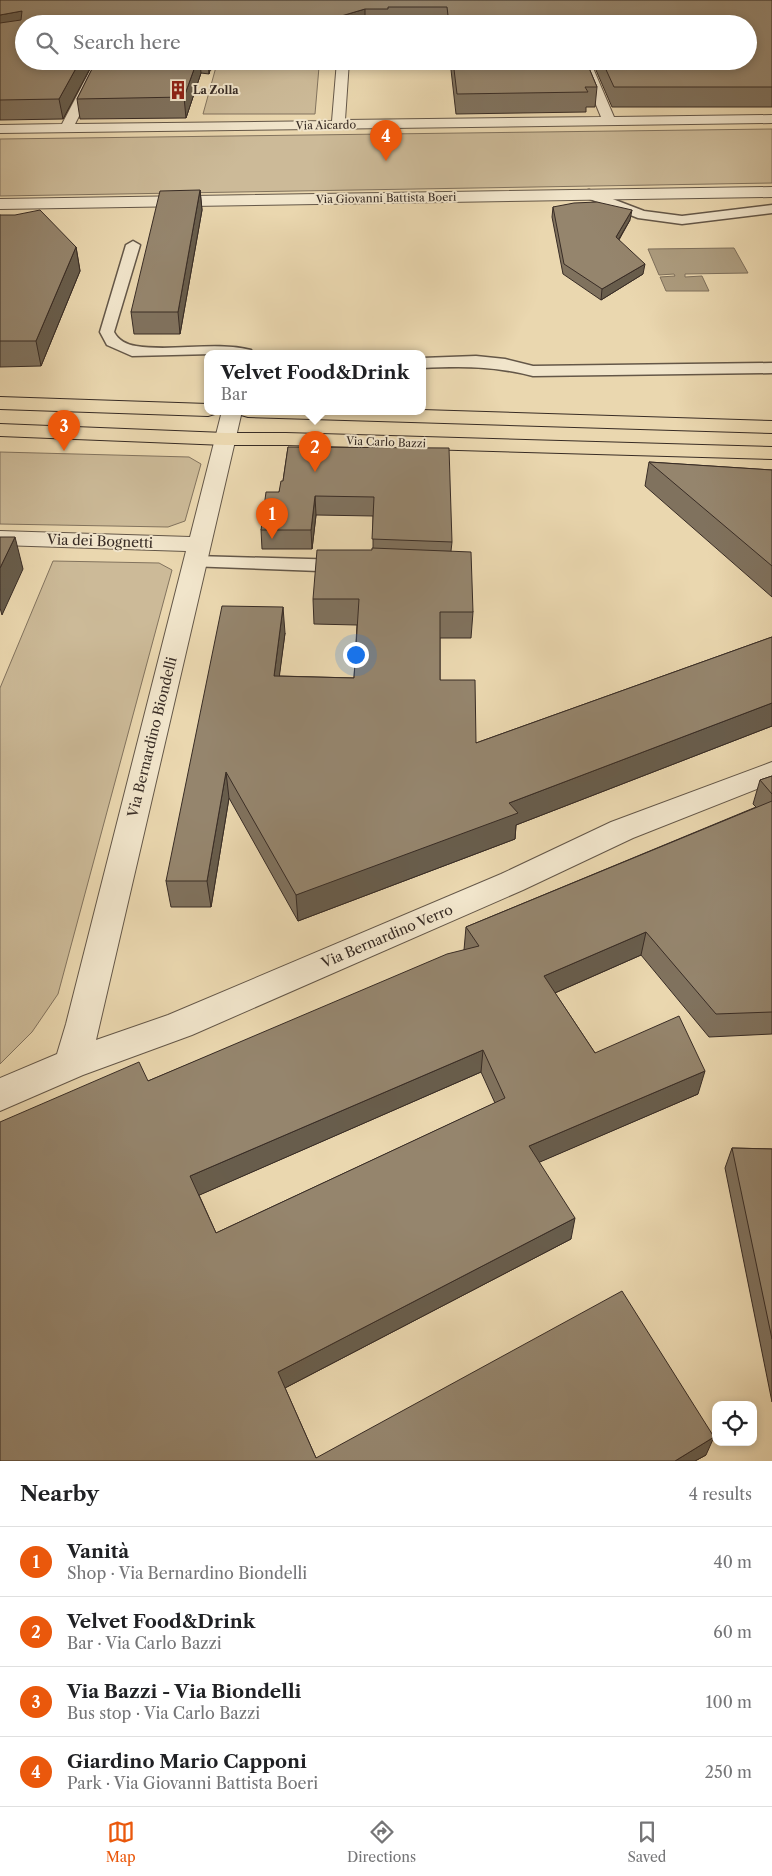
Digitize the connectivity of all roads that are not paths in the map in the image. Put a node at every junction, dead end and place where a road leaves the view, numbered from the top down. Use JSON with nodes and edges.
{"nodes":[{"id":1,"x":96,"y":70,"type":"edge"},
{"id":2,"x":342,"y":70,"type":"edge"},
{"id":3,"x":588,"y":70,"type":"edge"},
{"id":4,"x":772,"y":119,"type":"edge"},
{"id":5,"x":609,"y":121,"type":"junction"},
{"id":6,"x":338,"y":125,"type":"junction"},
{"id":7,"x":66,"y":129,"type":"junction"},
{"id":8,"x":0,"y":130,"type":"edge"},
{"id":9,"x":772,"y":192,"type":"edge"},
{"id":10,"x":589,"y":194,"type":"junction"},
{"id":11,"x":0,"y":204,"type":"edge"},
{"id":12,"x":772,"y":209,"type":"edge"},
{"id":13,"x":133,"y":245,"type":"dead end"},
{"id":14,"x":204,"y":351,"type":"edge"},
{"id":15,"x":426,"y":363,"type":"edge"},
{"id":16,"x":772,"y":368,"type":"edge"},
{"id":17,"x":0,"y":402,"type":"edge"},
{"id":18,"x":204,"y":410,"type":"edge"},
{"id":19,"x":231,"y":415,"type":"edge"},
{"id":20,"x":379,"y":415,"type":"edge"},
{"id":21,"x":772,"y":427,"type":"edge"},
{"id":22,"x":0,"y":430,"type":"edge"},
{"id":23,"x":225,"y":439,"type":"junction"},
{"id":24,"x":772,"y":453,"type":"edge"},
{"id":25,"x":0,"y":538,"type":"edge"},
{"id":26,"x":198,"y":553,"type":"junction"},
{"id":27,"x":361,"y":566,"type":"edge"},
{"id":28,"x":772,"y":772,"type":"edge"},
{"id":29,"x":71,"y":1064,"type":"junction"},
{"id":30,"x":0,"y":1095,"type":"edge"}],
"edges":[{"from":1,"to":7,"type":"street"},
{"from":2,"to":6,"type":"street"},
{"from":3,"to":5,"type":"street"},
{"from":4,"to":5,"type":"street","name":"Via Aicardo"},
{"from":5,"to":6,"type":"street","name":"Via Aicardo"},
{"from":6,"to":7,"type":"street","name":"Via Aicardo"},
{"from":7,"to":8,"type":"street","name":"Via Aicardo"},
{"from":9,"to":10,"type":"street","name":"Via Giovanni Battista Boeri"},
{"from":10,"to":11,"type":"street","name":"Via Giovanni Battista Boeri"},
{"from":10,"to":12,"type":"lane"},
{"from":13,"to":14,"type":"lane"},
{"from":15,"to":16,"type":"lane"},
{"from":17,"to":18,"type":"main road"},
{"from":19,"to":23,"type":"street","name":"Via Bernardino Biondelli"},
{"from":20,"to":21,"type":"main road","name":"Via Carlo Bazzi"},
{"from":22,"to":23,"type":"main road","name":"Via Carlo Bazzi"},
{"from":23,"to":24,"type":"main road","name":"Via Carlo Bazzi"},
{"from":23,"to":26,"type":"street","name":"Via Bernardino Biondelli"},
{"from":25,"to":26,"type":"street","name":"Via dei Bognetti"},
{"from":26,"to":27,"type":"lane"},
{"from":26,"to":29,"type":"street","name":"Via Bernardino Biondelli"},
{"from":28,"to":29,"type":"street","name":"Via Bernardino Verro"},
{"from":29,"to":30,"type":"street","name":"Via Bernardino Verro"}]}
